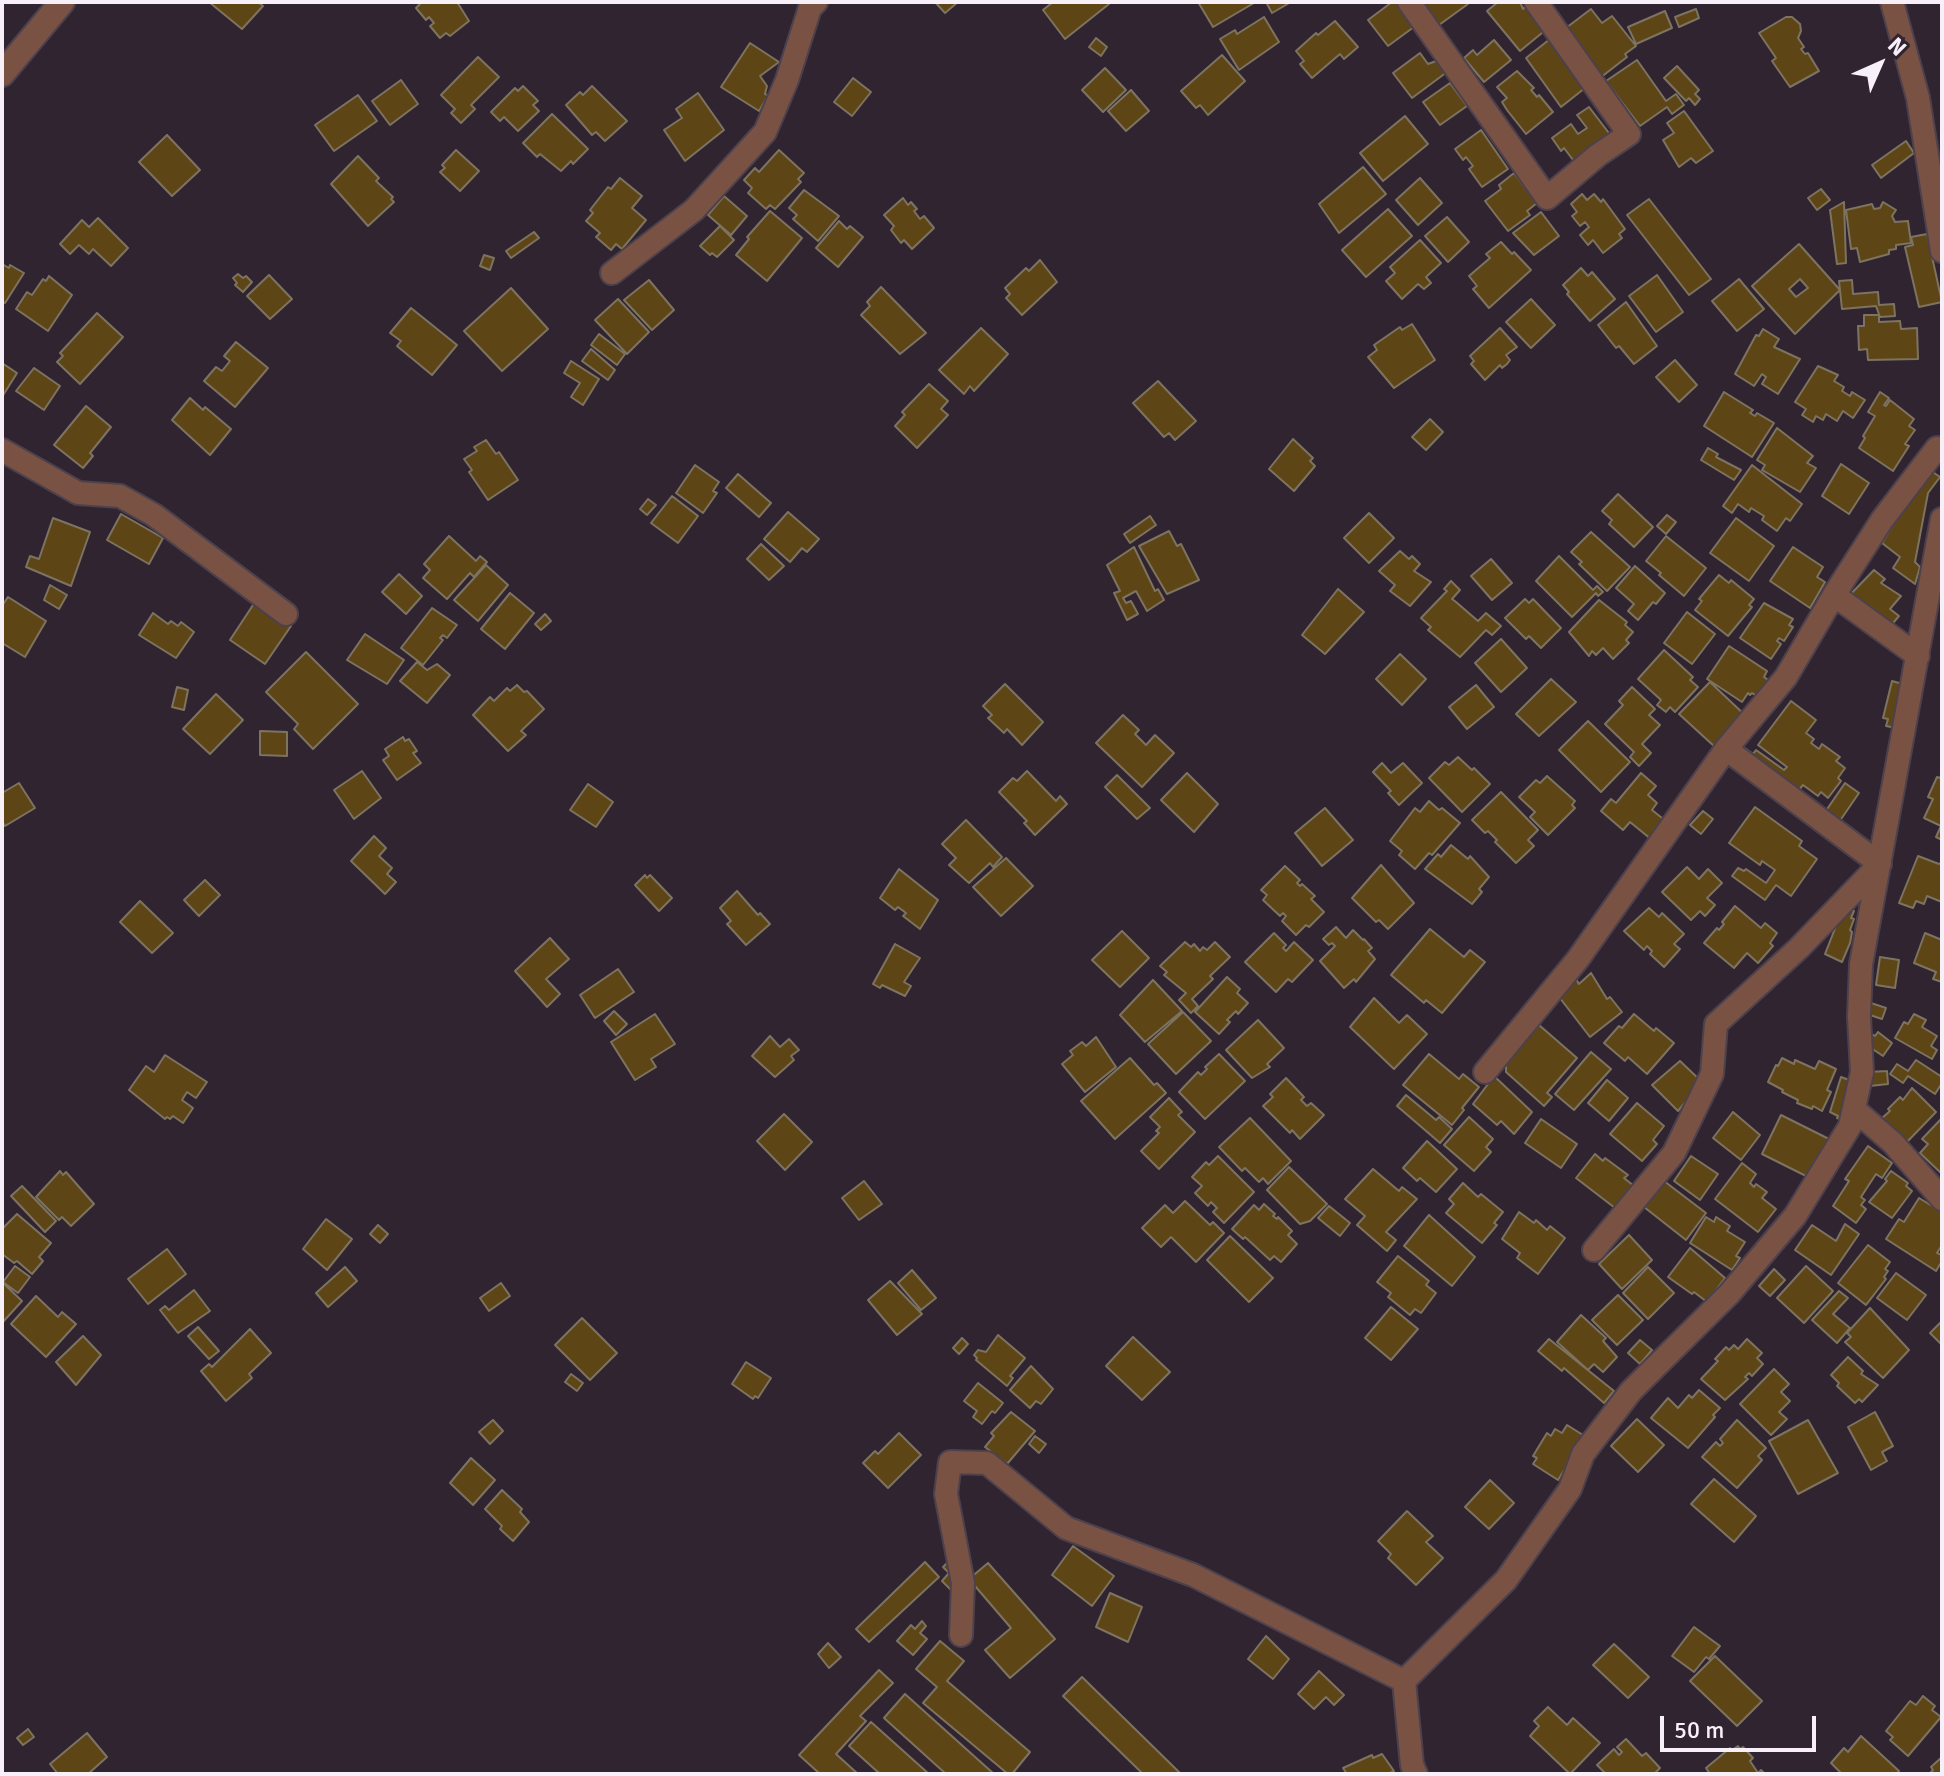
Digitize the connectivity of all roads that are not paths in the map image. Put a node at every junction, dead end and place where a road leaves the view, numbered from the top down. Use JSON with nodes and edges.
{"nodes":[{"id":1,"x":62,"y":2,"type":"edge"},
{"id":2,"x":816,"y":2,"type":"edge"},
{"id":3,"x":1409,"y":2,"type":"edge"},
{"id":4,"x":1536,"y":2,"type":"edge"},
{"id":5,"x":1892,"y":2,"type":"edge"},
{"id":6,"x":2,"y":74,"type":"edge"},
{"id":7,"x":1942,"y":251,"type":"edge"},
{"id":8,"x":612,"y":273,"type":"dead end"},
{"id":9,"x":2,"y":450,"type":"edge"},
{"id":10,"x":1942,"y":450,"type":"edge"},
{"id":11,"x":1942,"y":519,"type":"edge"},
{"id":12,"x":1834,"y":595,"type":"junction"},
{"id":13,"x":286,"y":614,"type":"dead end"},
{"id":14,"x":1918,"y":656,"type":"junction"},
{"id":15,"x":1726,"y":749,"type":"junction"},
{"id":16,"x":1880,"y":864,"type":"junction"},
{"id":17,"x":1485,"y":1072,"type":"dead end"},
{"id":18,"x":1854,"y":1109,"type":"junction"},
{"id":19,"x":1942,"y":1199,"type":"edge"},
{"id":20,"x":1594,"y":1250,"type":"dead end"},
{"id":21,"x":961,"y":1635,"type":"dead end"},
{"id":22,"x":1404,"y":1681,"type":"junction"},
{"id":23,"x":1416,"y":1774,"type":"edge"}],
"edges":[{"from":1,"to":6,"type":"street"},
{"from":2,"to":8,"type":"street"},
{"from":3,"to":4,"type":"street"},
{"from":5,"to":7,"type":"street"},
{"from":9,"to":13,"type":"street"},
{"from":10,"to":12,"type":"street"},
{"from":11,"to":14,"type":"street"},
{"from":12,"to":14,"type":"street"},
{"from":12,"to":15,"type":"street"},
{"from":14,"to":16,"type":"street"},
{"from":15,"to":16,"type":"street"},
{"from":15,"to":17,"type":"street"},
{"from":16,"to":18,"type":"street"},
{"from":16,"to":20,"type":"street"},
{"from":18,"to":19,"type":"street"},
{"from":18,"to":22,"type":"street"},
{"from":21,"to":22,"type":"street"},
{"from":22,"to":23,"type":"street"}]}
